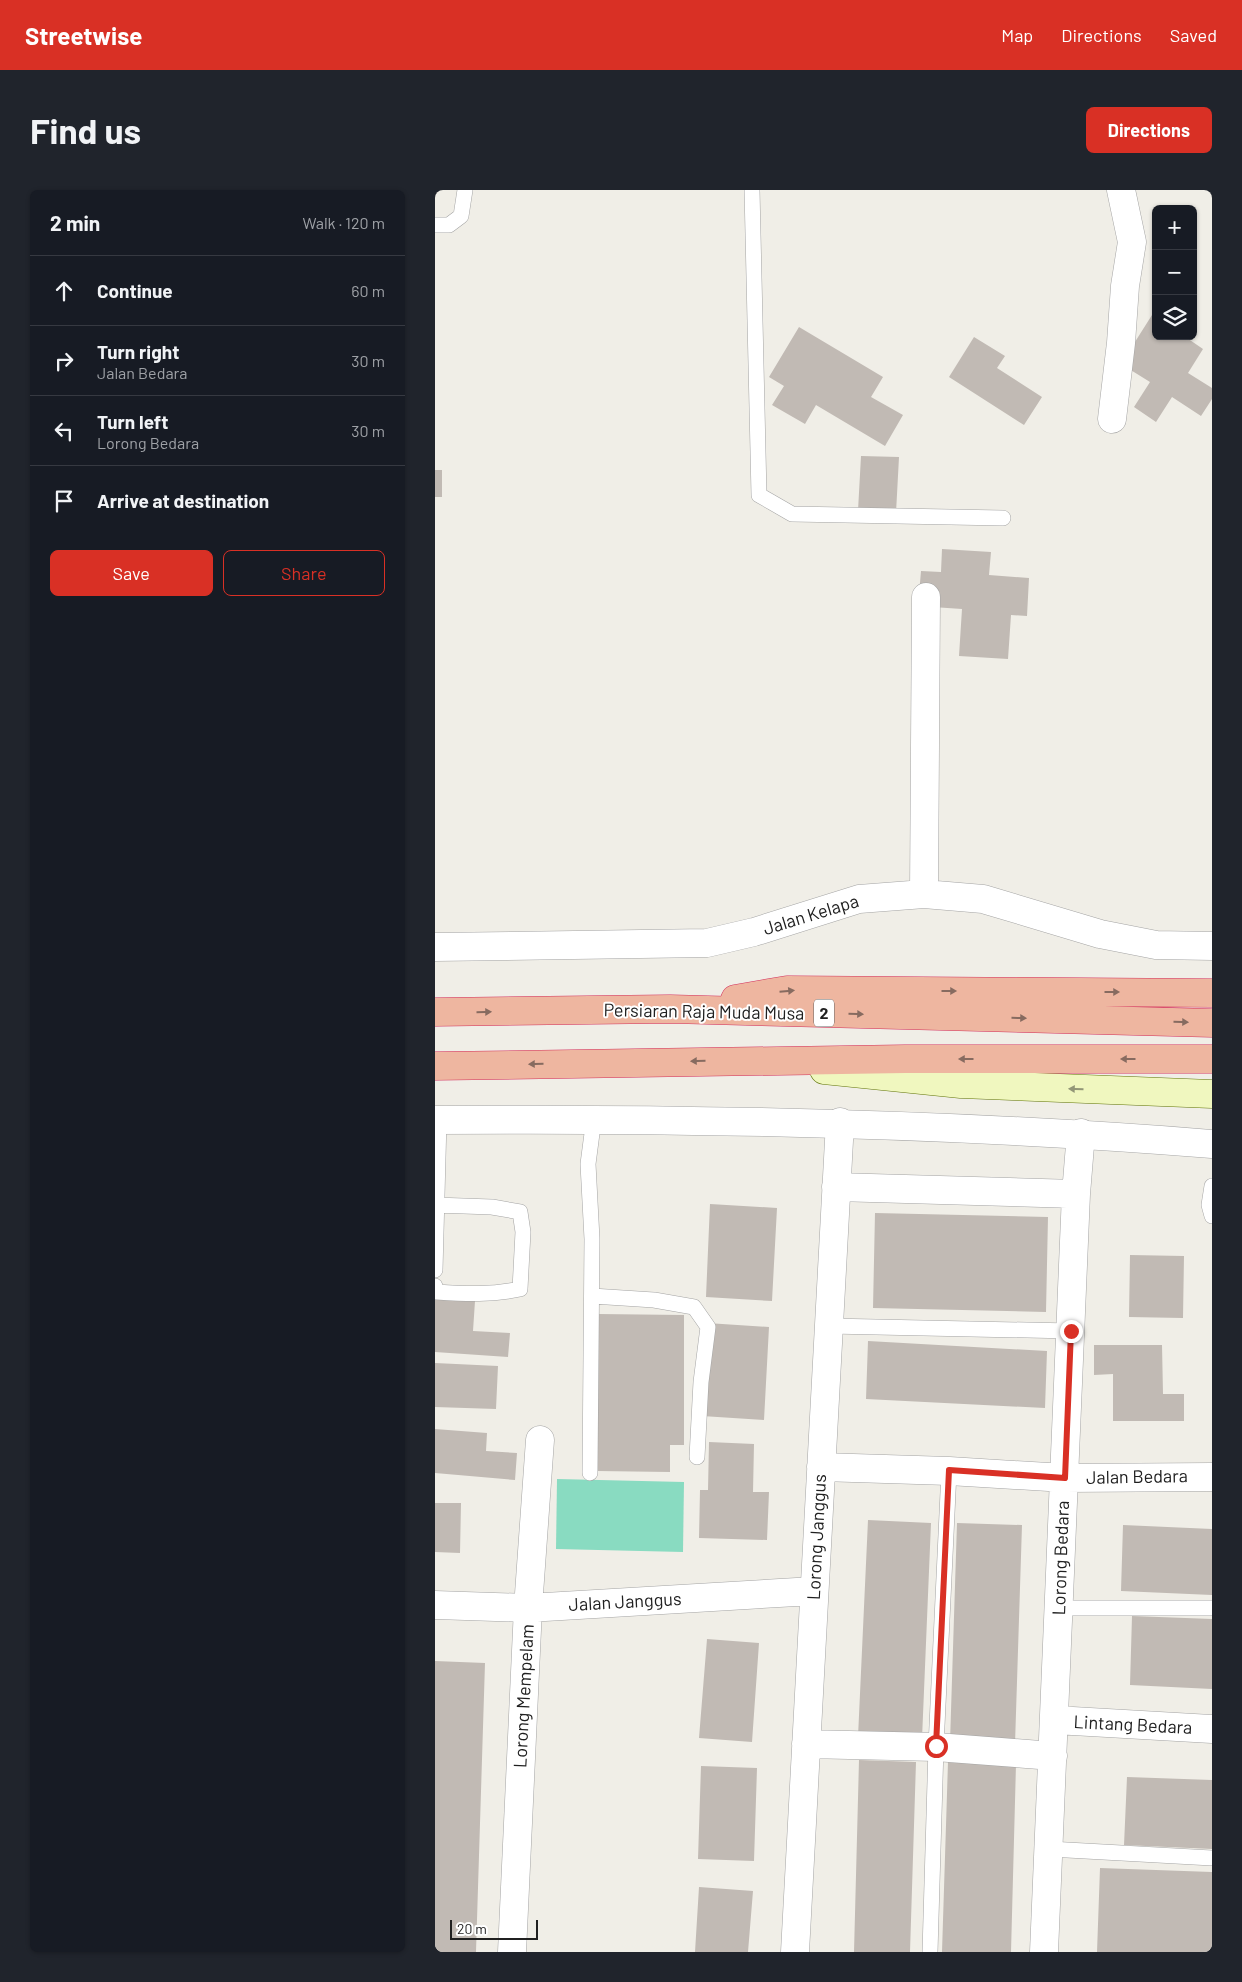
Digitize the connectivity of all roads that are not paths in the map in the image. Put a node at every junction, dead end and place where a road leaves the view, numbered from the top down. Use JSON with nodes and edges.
{"nodes":[{"id":1,"x":465,"y":190,"type":"edge"},
{"id":2,"x":752,"y":190,"type":"edge"},
{"id":3,"x":1121,"y":190,"type":"edge"},
{"id":4,"x":435,"y":225,"type":"edge"},
{"id":5,"x":1112,"y":420,"type":"dead end"},
{"id":6,"x":1003,"y":518,"type":"dead end"},
{"id":7,"x":926,"y":597,"type":"dead end"},
{"id":8,"x":924,"y":894,"type":"junction"},
{"id":9,"x":1212,"y":946,"type":"edge"},
{"id":10,"x":435,"y":947,"type":"edge"},
{"id":11,"x":1212,"y":993,"type":"edge"},
{"id":12,"x":670,"y":1009,"type":"junction"},
{"id":13,"x":435,"y":1012,"type":"edge"},
{"id":14,"x":1212,"y":1023,"type":"edge"},
{"id":15,"x":1212,"y":1059,"type":"edge"},
{"id":16,"x":734,"y":1060,"type":"junction"},
{"id":17,"x":435,"y":1066,"type":"edge"},
{"id":18,"x":1212,"y":1094,"type":"edge"},
{"id":19,"x":594,"y":1118,"type":"junction"},
{"id":20,"x":437,"y":1120,"type":"edge"},
{"id":21,"x":840,"y":1122,"type":"junction"},
{"id":22,"x":1081,"y":1133,"type":"junction"},
{"id":23,"x":1212,"y":1144,"type":"edge"},
{"id":24,"x":836,"y":1186,"type":"junction"},
{"id":25,"x":1212,"y":1186,"type":"edge"},
{"id":26,"x":1076,"y":1194,"type":"junction"},
{"id":27,"x":435,"y":1205,"type":"edge"},
{"id":28,"x":1212,"y":1216,"type":"edge"},
{"id":29,"x":435,"y":1270,"type":"edge"},
{"id":30,"x":435,"y":1286,"type":"edge"},
{"id":31,"x":592,"y":1296,"type":"junction"},
{"id":32,"x":829,"y":1326,"type":"junction"},
{"id":33,"x":1071,"y":1331,"type":"junction"},
{"id":34,"x":540,"y":1440,"type":"dead end"},
{"id":35,"x":697,"y":1457,"type":"dead end"},
{"id":36,"x":821,"y":1467,"type":"junction"},
{"id":37,"x":949,"y":1470,"type":"junction"},
{"id":38,"x":590,"y":1472,"type":"dead end"},
{"id":39,"x":1212,"y":1477,"type":"edge"},
{"id":40,"x":1065,"y":1478,"type":"junction"},
{"id":41,"x":814,"y":1591,"type":"junction"},
{"id":42,"x":435,"y":1606,"type":"edge"},
{"id":43,"x":528,"y":1608,"type":"junction"},
{"id":44,"x":1059,"y":1608,"type":"junction"},
{"id":45,"x":1212,"y":1608,"type":"edge"},
{"id":46,"x":1055,"y":1720,"type":"junction"},
{"id":47,"x":1212,"y":1729,"type":"edge"},
{"id":48,"x":806,"y":1744,"type":"junction"},
{"id":49,"x":936,"y":1746,"type":"junction"},
{"id":50,"x":1053,"y":1756,"type":"junction"},
{"id":51,"x":1049,"y":1849,"type":"junction"},
{"id":52,"x":1212,"y":1858,"type":"edge"},
{"id":53,"x":512,"y":1952,"type":"edge"},
{"id":54,"x":795,"y":1952,"type":"edge"},
{"id":55,"x":930,"y":1952,"type":"edge"},
{"id":56,"x":1044,"y":1952,"type":"edge"}],
"edges":[{"from":1,"to":4,"type":"lane"},
{"from":2,"to":6,"type":"lane"},
{"from":3,"to":5,"type":"street"},
{"from":7,"to":8,"type":"street"},
{"from":8,"to":9,"type":"street","name":"Jalan Kelapa"},
{"from":8,"to":10,"type":"street","name":"Jalan Kelapa"},
{"from":12,"to":11,"type":"highway","one_way":true},
{"from":13,"to":12,"type":"highway","name":"Persiaran Raja Muda Musa","number":"2","one_way":true},
{"from":12,"to":14,"type":"highway","name":"Persiaran Raja Muda Musa","number":"2","one_way":true},
{"from":15,"to":16,"type":"highway","one_way":true},
{"from":16,"to":17,"type":"highway","one_way":true},
{"from":18,"to":16,"type":"main road","one_way":true},
{"from":19,"to":20,"type":"street"},
{"from":19,"to":21,"type":"street"},
{"from":19,"to":31,"type":"lane"},
{"from":20,"to":27,"type":"lane"},
{"from":21,"to":22,"type":"street"},
{"from":21,"to":24,"type":"street","name":"Lorong Janggus"},
{"from":22,"to":23,"type":"street"},
{"from":22,"to":26,"type":"street","name":"Lorong Bedara"},
{"from":24,"to":26,"type":"street"},
{"from":24,"to":32,"type":"street","name":"Lorong Janggus"},
{"from":25,"to":28,"type":"lane"},
{"from":26,"to":33,"type":"street","name":"Lorong Bedara"},
{"from":27,"to":29,"type":"lane"},
{"from":27,"to":30,"type":"lane"},
{"from":31,"to":35,"type":"lane"},
{"from":31,"to":38,"type":"lane"},
{"from":32,"to":33,"type":"lane"},
{"from":32,"to":36,"type":"street","name":"Lorong Janggus"},
{"from":33,"to":40,"type":"street","name":"Lorong Bedara"},
{"from":34,"to":43,"type":"street","name":"Lorong Mempelam"},
{"from":36,"to":37,"type":"street","name":"Jalan Bedara"},
{"from":36,"to":41,"type":"street","name":"Lorong Janggus"},
{"from":37,"to":40,"type":"street","name":"Jalan Bedara"},
{"from":37,"to":49,"type":"lane"},
{"from":39,"to":40,"type":"street","name":"Jalan Bedara"},
{"from":40,"to":44,"type":"street","name":"Lorong Bedara"},
{"from":41,"to":43,"type":"street","name":"Jalan Janggus"},
{"from":41,"to":48,"type":"street","name":"Lorong Janggus"},
{"from":42,"to":43,"type":"street","name":"Jalan Janggus"},
{"from":43,"to":53,"type":"street","name":"Lorong Mempelam"},
{"from":44,"to":45,"type":"lane"},
{"from":44,"to":46,"type":"street","name":"Lorong Bedara"},
{"from":46,"to":47,"type":"street","name":"Lintang Bedara"},
{"from":46,"to":50,"type":"street","name":"Lorong Bedara"},
{"from":48,"to":49,"type":"street"},
{"from":48,"to":54,"type":"street","name":"Lorong Janggus"},
{"from":49,"to":50,"type":"street"},
{"from":49,"to":55,"type":"lane"},
{"from":50,"to":51,"type":"street","name":"Lorong Bedara"},
{"from":51,"to":52,"type":"lane"},
{"from":51,"to":56,"type":"street","name":"Lorong Bedara"}]}
